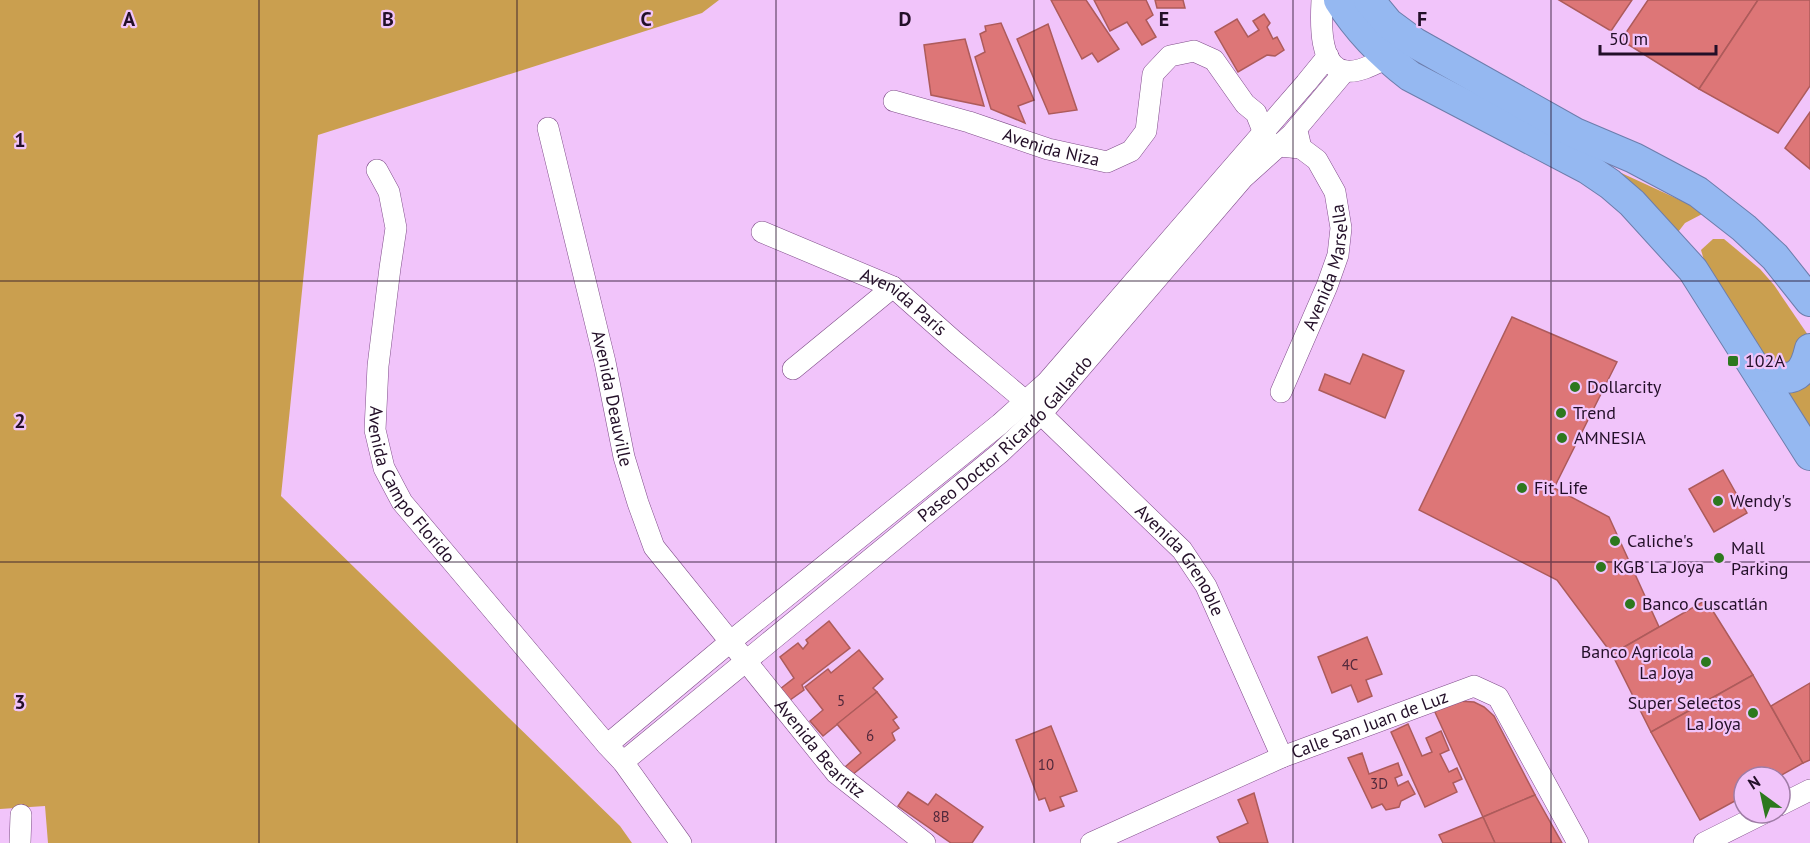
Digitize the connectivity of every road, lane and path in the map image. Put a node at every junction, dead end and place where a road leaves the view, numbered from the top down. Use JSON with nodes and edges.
{"nodes":[{"id":1,"x":1322,"y":0,"type":"edge"},
{"id":2,"x":1339,"y":0,"type":"edge"},
{"id":3,"x":1369,"y":0,"type":"edge"},
{"id":4,"x":1328,"y":57,"type":"junction"},
{"id":5,"x":1387,"y":58,"type":"junction"},
{"id":6,"x":1346,"y":71,"type":"junction"},
{"id":7,"x":894,"y":101,"type":"dead end"},
{"id":8,"x":1269,"y":126,"type":"junction"},
{"id":9,"x":548,"y":128,"type":"dead end"},
{"id":10,"x":1299,"y":138,"type":"junction"},
{"id":11,"x":377,"y":170,"type":"dead end"},
{"id":12,"x":762,"y":232,"type":"dead end"},
{"id":13,"x":893,"y":287,"type":"junction"},
{"id":14,"x":1810,"y":301,"type":"edge"},
{"id":15,"x":1810,"y":349,"type":"edge"},
{"id":16,"x":793,"y":369,"type":"dead end"},
{"id":17,"x":1760,"y":375,"type":"junction"},
{"id":18,"x":1281,"y":392,"type":"dead end"},
{"id":19,"x":1033,"y":407,"type":"junction"},
{"id":20,"x":1810,"y":407,"type":"edge"},
{"id":21,"x":1810,"y":428,"type":"edge"},
{"id":22,"x":1810,"y":455,"type":"edge"},
{"id":23,"x":730,"y":642,"type":"junction"},
{"id":24,"x":745,"y":660,"type":"junction"},
{"id":25,"x":607,"y":745,"type":"junction"},
{"id":26,"x":1282,"y":757,"type":"junction"},
{"id":27,"x":623,"y":762,"type":"junction"},
{"id":28,"x":1810,"y":790,"type":"edge"},
{"id":29,"x":1792,"y":799,"type":"edge"},
{"id":30,"x":21,"y":815,"type":"dead end"},
{"id":31,"x":1740,"y":825,"type":"edge"},
{"id":32,"x":20,"y":843,"type":"edge"},
{"id":33,"x":681,"y":843,"type":"edge"},
{"id":34,"x":925,"y":843,"type":"edge"},
{"id":35,"x":1091,"y":843,"type":"edge"},
{"id":36,"x":1578,"y":843,"type":"edge"},
{"id":37,"x":1704,"y":843,"type":"edge"}],
"edges":[{"from":1,"to":4,"type":"street"},
{"from":2,"to":5,"type":"highway"},
{"from":3,"to":14,"type":"highway"},
{"from":4,"to":6,"type":"street"},
{"from":4,"to":8,"type":"street","name":"Paseo Doctor Ricardo Gallardo"},
{"from":5,"to":6,"type":"street"},
{"from":5,"to":17,"type":"highway"},
{"from":6,"to":10,"type":"street"},
{"from":7,"to":8,"type":"street","name":"Avenida Niza"},
{"from":8,"to":10,"type":"street"},
{"from":8,"to":10,"type":"street","name":"Avenida Niza"},
{"from":8,"to":19,"type":"street","name":"Paseo Doctor Ricardo Gallardo"},
{"from":9,"to":23,"type":"street","name":"Avenida Deauville"},
{"from":10,"to":18,"type":"street","name":"Avenida Marsella"},
{"from":11,"to":25,"type":"street","name":"Avenida Campo Florido"},
{"from":12,"to":13,"type":"street","name":"Avenida París"},
{"from":13,"to":16,"type":"street"},
{"from":13,"to":19,"type":"street","name":"Avenida París"},
{"from":15,"to":17,"type":"highway"},
{"from":17,"to":22,"type":"highway"},
{"from":19,"to":23,"type":"street","name":"Paseo Doctor Ricardo Gallardo"},
{"from":19,"to":24,"type":"street","name":"Paseo Doctor Ricardo Gallardo"},
{"from":19,"to":26,"type":"street","name":"Avenida Grenoble"},
{"from":20,"to":21,"type":"highway"},
{"from":23,"to":24,"type":"street","name":"Avenida Bearritz"},
{"from":23,"to":25,"type":"street","name":"Paseo Doctor Ricardo Gallardo"},
{"from":24,"to":27,"type":"street","name":"Paseo Doctor Ricardo Gallardo"},
{"from":24,"to":34,"type":"street","name":"Avenida Bearritz"},
{"from":25,"to":27,"type":"street","name":"Avenida Campo Florido"},
{"from":26,"to":35,"type":"street","name":"Calle San Juan de Luz"},
{"from":26,"to":36,"type":"street","name":"Calle San Juan de Luz"},
{"from":27,"to":33,"type":"street","name":"Avenida Campo Florido"},
{"from":28,"to":29,"type":"street"},
{"from":30,"to":32,"type":"street"},
{"from":31,"to":37,"type":"street"}]}
